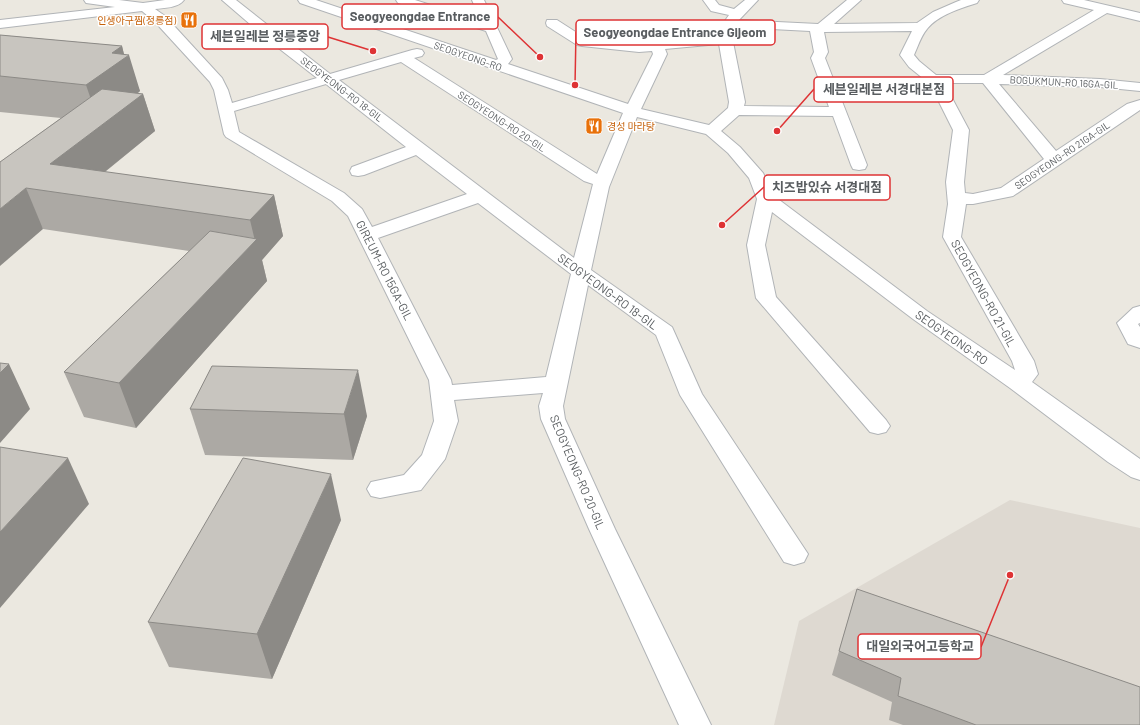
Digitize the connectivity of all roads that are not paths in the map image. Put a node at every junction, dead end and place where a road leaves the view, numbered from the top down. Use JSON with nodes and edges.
{"nodes":[{"id":1,"x":90,"y":0,"type":"edge"},
{"id":2,"x":178,"y":0,"type":"edge"},
{"id":3,"x":228,"y":0,"type":"edge"},
{"id":4,"x":304,"y":0,"type":"edge"},
{"id":5,"x":402,"y":0,"type":"edge"},
{"id":6,"x":478,"y":0,"type":"edge"},
{"id":7,"x":709,"y":0,"type":"edge"},
{"id":8,"x":752,"y":0,"type":"edge"},
{"id":9,"x":855,"y":0,"type":"edge"},
{"id":10,"x":973,"y":0,"type":"edge"},
{"id":11,"x":1068,"y":0,"type":"edge"},
{"id":12,"x":145,"y":7,"type":"junction"},
{"id":13,"x":1105,"y":9,"type":"junction"},
{"id":14,"x":1140,"y":17,"type":"edge"},
{"id":15,"x":733,"y":18,"type":"junction"},
{"id":16,"x":552,"y":23,"type":"dead end"},
{"id":17,"x":0,"y":24,"type":"edge"},
{"id":18,"x":920,"y":27,"type":"junction"},
{"id":19,"x":490,"y":28,"type":"junction"},
{"id":20,"x":821,"y":28,"type":"junction"},
{"id":21,"x":725,"y":39,"type":"junction"},
{"id":22,"x":436,"y":45,"type":"junction"},
{"id":23,"x":657,"y":47,"type":"junction"},
{"id":24,"x":404,"y":58,"type":"junction"},
{"id":25,"x":499,"y":66,"type":"junction"},
{"id":26,"x":932,"y":78,"type":"junction"},
{"id":27,"x":987,"y":79,"type":"junction"},
{"id":28,"x":330,"y":80,"type":"junction"},
{"id":29,"x":1140,"y":87,"type":"edge"},
{"id":30,"x":1140,"y":105,"type":"edge"},
{"id":31,"x":226,"y":109,"type":"junction"},
{"id":32,"x":735,"y":110,"type":"junction"},
{"id":33,"x":632,"y":111,"type":"junction"},
{"id":34,"x":838,"y":112,"type":"junction"},
{"id":35,"x":712,"y":131,"type":"junction"},
{"id":36,"x":419,"y":148,"type":"junction"},
{"id":37,"x":1054,"y":160,"type":"junction"},
{"id":38,"x":859,"y":165,"type":"dead end"},
{"id":39,"x":358,"y":171,"type":"dead end"},
{"id":40,"x":602,"y":182,"type":"junction"},
{"id":41,"x":480,"y":196,"type":"junction"},
{"id":42,"x":957,"y":198,"type":"junction"},
{"id":43,"x":766,"y":199,"type":"junction"},
{"id":44,"x":367,"y":235,"type":"junction"},
{"id":45,"x":581,"y":273,"type":"junction"},
{"id":46,"x":1140,"y":312,"type":"edge"},
{"id":47,"x":1140,"y":341,"type":"edge"},
{"id":48,"x":1018,"y":383,"type":"junction"},
{"id":49,"x":556,"y":384,"type":"junction"},
{"id":50,"x":442,"y":393,"type":"junction"},
{"id":51,"x":878,"y":426,"type":"dead end"},
{"id":52,"x":1140,"y":470,"type":"edge"},
{"id":53,"x":380,"y":489,"type":"dead end"},
{"id":54,"x":794,"y":554,"type":"dead end"},
{"id":55,"x":695,"y":725,"type":"edge"}],
"edges":[{"from":1,"to":12,"type":"street"},
{"from":2,"to":12,"type":"street"},
{"from":3,"to":28,"type":"street","name":"SEOGYEONG-RO 18-GIL"},
{"from":4,"to":22,"type":"street","name":"SEOGYEONG-RO"},
{"from":5,"to":19,"type":"street"},
{"from":6,"to":19,"type":"street"},
{"from":7,"to":15,"type":"street"},
{"from":8,"to":15,"type":"street"},
{"from":9,"to":20,"type":"street"},
{"from":10,"to":18,"type":"street"},
{"from":11,"to":13,"type":"street"},
{"from":12,"to":17,"type":"street"},
{"from":12,"to":31,"type":"street","name":"GIREUM-RO 15GA-GIL"},
{"from":13,"to":14,"type":"street"},
{"from":13,"to":27,"type":"street"},
{"from":15,"to":20,"type":"street"},
{"from":15,"to":21,"type":"street"},
{"from":16,"to":23,"type":"street"},
{"from":18,"to":20,"type":"street"},
{"from":18,"to":26,"type":"street","name":"SEOGYEONG-RO 21-GIL"},
{"from":19,"to":25,"type":"street"},
{"from":20,"to":34,"type":"street"},
{"from":21,"to":23,"type":"street"},
{"from":21,"to":32,"type":"street"},
{"from":22,"to":24,"type":"street"},
{"from":22,"to":25,"type":"street","name":"SEOGYEONG-RO"},
{"from":23,"to":33,"type":"street"},
{"from":24,"to":28,"type":"street"},
{"from":24,"to":40,"type":"street","name":"SEOGYEONG-RO 20-GIL"},
{"from":25,"to":33,"type":"street","name":"SEOGYEONG-RO"},
{"from":26,"to":27,"type":"street","name":"BOGUKMUN-RO 16GA-GIL"},
{"from":26,"to":42,"type":"street","name":"SEOGYEONG-RO 21-GIL"},
{"from":27,"to":29,"type":"street","name":"BOGUKMUN-RO 16GA-GIL"},
{"from":27,"to":37,"type":"street"},
{"from":28,"to":31,"type":"street"},
{"from":28,"to":36,"type":"street","name":"SEOGYEONG-RO 18-GIL"},
{"from":30,"to":37,"type":"street","name":"SEOGYEONG-RO 21GA-GIL"},
{"from":31,"to":44,"type":"street","name":"GIREUM-RO 15GA-GIL"},
{"from":32,"to":34,"type":"street"},
{"from":32,"to":35,"type":"street"},
{"from":33,"to":35,"type":"street","name":"SEOGYEONG-RO"},
{"from":33,"to":40,"type":"street","name":"SEOGYEONG-RO 20-GIL"},
{"from":34,"to":38,"type":"street"},
{"from":35,"to":43,"type":"street","name":"SEOGYEONG-RO"},
{"from":36,"to":39,"type":"street"},
{"from":36,"to":41,"type":"street","name":"SEOGYEONG-RO 18-GIL"},
{"from":37,"to":42,"type":"street","name":"SEOGYEONG-RO 21GA-GIL"},
{"from":40,"to":45,"type":"street","name":"SEOGYEONG-RO 20-GIL"},
{"from":41,"to":44,"type":"street"},
{"from":41,"to":45,"type":"street","name":"SEOGYEONG-RO 18-GIL"},
{"from":42,"to":48,"type":"street","name":"SEOGYEONG-RO 21-GIL"},
{"from":43,"to":48,"type":"street","name":"SEOGYEONG-RO"},
{"from":43,"to":51,"type":"street"},
{"from":44,"to":50,"type":"street","name":"GIREUM-RO 15GA-GIL"},
{"from":45,"to":49,"type":"street","name":"SEOGYEONG-RO 20-GIL"},
{"from":45,"to":54,"type":"street","name":"SEOGYEONG-RO 18-GIL"},
{"from":46,"to":47,"type":"street"},
{"from":48,"to":52,"type":"street","name":"SEOGYEONG-RO"},
{"from":49,"to":50,"type":"street"},
{"from":49,"to":55,"type":"street","name":"SEOGYEONG-RO 20-GIL"},
{"from":50,"to":53,"type":"street","name":"GIREUM-RO 15GA-GIL"}]}
